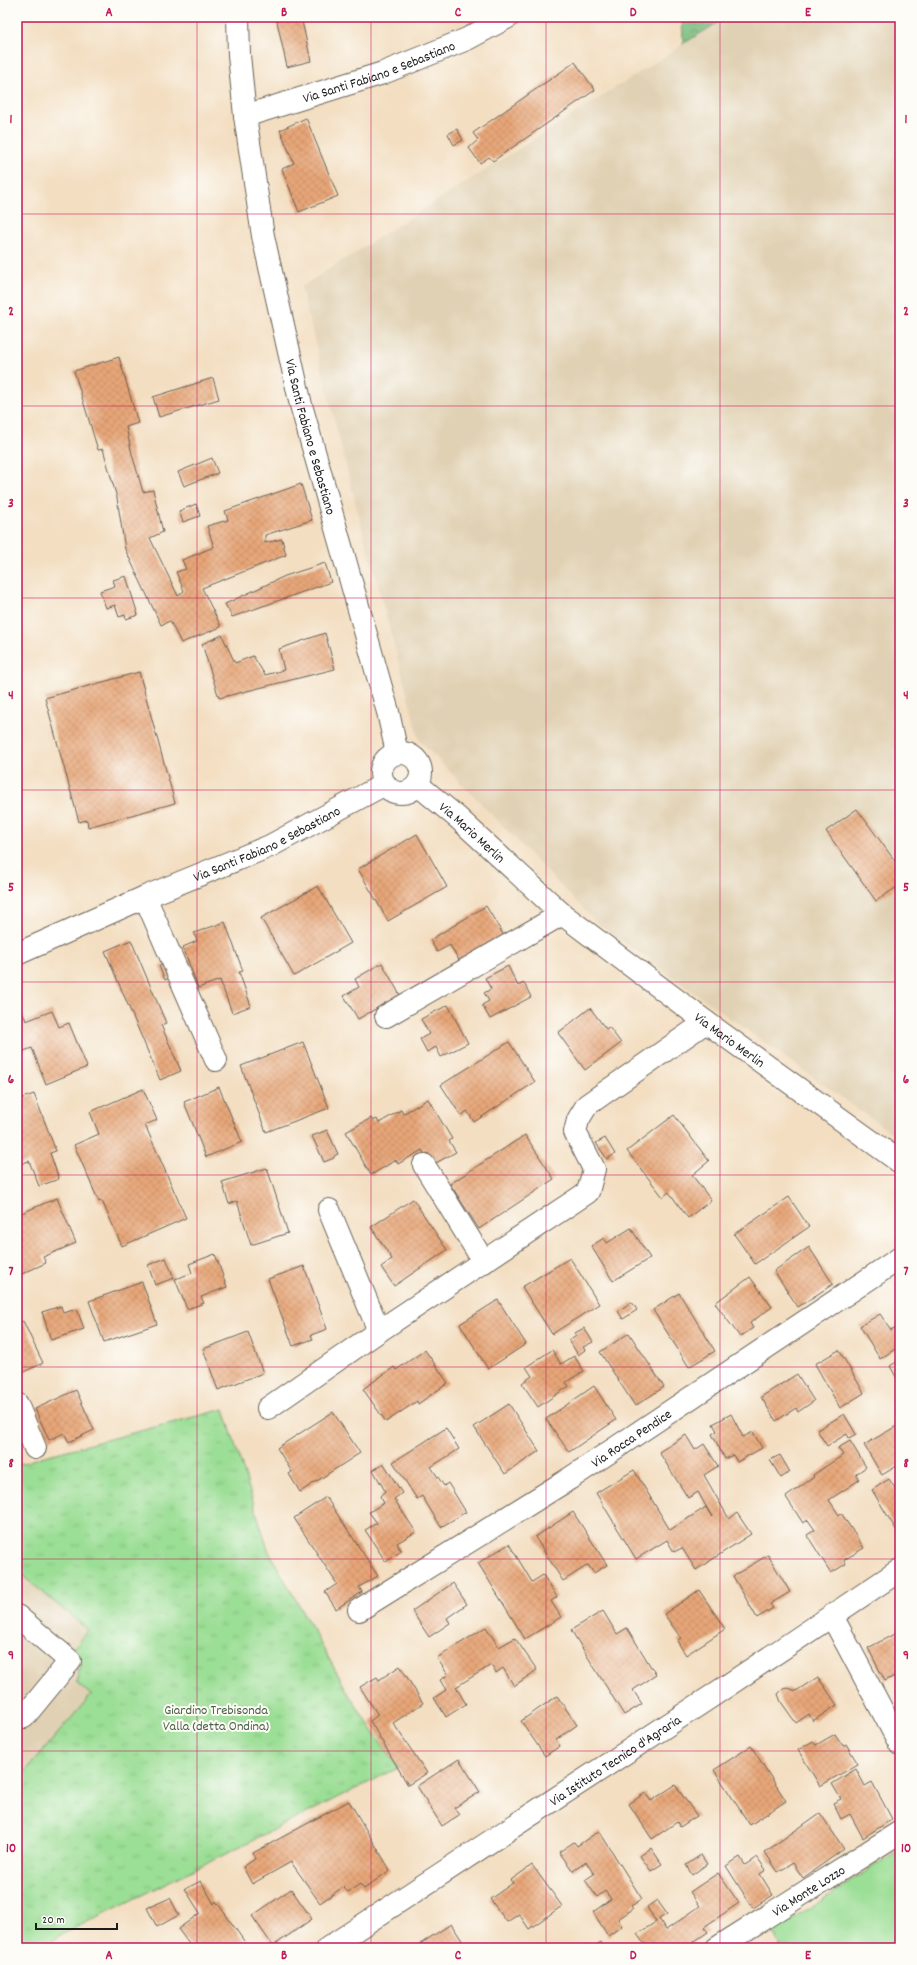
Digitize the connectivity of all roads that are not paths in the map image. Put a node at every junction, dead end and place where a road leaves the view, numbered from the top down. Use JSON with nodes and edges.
{"nodes":[{"id":1,"x":238,"y":17,"type":"edge"},
{"id":2,"x":508,"y":17,"type":"edge"},
{"id":3,"x":245,"y":116,"type":"junction"},
{"id":4,"x":397,"y":753,"type":"junction"},
{"id":5,"x":385,"y":784,"type":"junction"},
{"id":6,"x":418,"y":785,"type":"junction"},
{"id":7,"x":145,"y":897,"type":"junction"},
{"id":8,"x":562,"y":914,"type":"junction"},
{"id":9,"x":17,"y":954,"type":"edge"},
{"id":10,"x":386,"y":1016,"type":"dead end"},
{"id":11,"x":706,"y":1022,"type":"junction"},
{"id":12,"x":216,"y":1060,"type":"dead end"},
{"id":13,"x":900,"y":1162,"type":"edge"},
{"id":14,"x":424,"y":1165,"type":"dead end"},
{"id":15,"x":329,"y":1210,"type":"dead end"},
{"id":16,"x":900,"y":1258,"type":"edge"},
{"id":17,"x":484,"y":1262,"type":"junction"},
{"id":18,"x":379,"y":1331,"type":"junction"},
{"id":19,"x":17,"y":1404,"type":"edge"},
{"id":20,"x":268,"y":1408,"type":"dead end"},
{"id":21,"x":36,"y":1448,"type":"dead end"},
{"id":22,"x":900,"y":1570,"type":"edge"},
{"id":23,"x":358,"y":1610,"type":"dead end"},
{"id":24,"x":17,"y":1616,"type":"edge"},
{"id":25,"x":832,"y":1616,"type":"junction"},
{"id":26,"x":17,"y":1711,"type":"edge"},
{"id":27,"x":900,"y":1744,"type":"edge"},
{"id":28,"x":900,"y":1832,"type":"edge"},
{"id":29,"x":328,"y":1948,"type":"edge"},
{"id":30,"x":717,"y":1948,"type":"edge"}],
"edges":[{"from":1,"to":3,"type":"street","name":"Via Santi Fabiano e Sebastiano"},
{"from":2,"to":3,"type":"street","name":"Via Santi Fabiano e Sebastiano"},
{"from":3,"to":4,"type":"street","name":"Via Santi Fabiano e Sebastiano"},
{"from":4,"to":5,"type":"street"},
{"from":4,"to":6,"type":"street"},
{"from":5,"to":6,"type":"street"},
{"from":5,"to":7,"type":"street","name":"Via Santi Fabiano e Sebastiano"},
{"from":6,"to":8,"type":"street","name":"Via Mario Merlin"},
{"from":7,"to":9,"type":"street","name":"Via Santi Fabiano e Sebastiano"},
{"from":7,"to":12,"type":"street"},
{"from":8,"to":10,"type":"street"},
{"from":8,"to":11,"type":"street","name":"Via Mario Merlin"},
{"from":11,"to":13,"type":"street","name":"Via Mario Merlin"},
{"from":11,"to":17,"type":"street"},
{"from":14,"to":17,"type":"street"},
{"from":15,"to":18,"type":"street"},
{"from":16,"to":23,"type":"street","name":"Via Rocca Pendice"},
{"from":17,"to":18,"type":"street"},
{"from":18,"to":20,"type":"street"},
{"from":19,"to":21,"type":"street"},
{"from":22,"to":25,"type":"street","name":"Via Istituto Tecnico d'Agraria"},
{"from":24,"to":26,"type":"street"},
{"from":25,"to":27,"type":"street"},
{"from":25,"to":29,"type":"street","name":"Via Istituto Tecnico d'Agraria"},
{"from":28,"to":30,"type":"street","name":"Via Monte Lozzo"}]}
